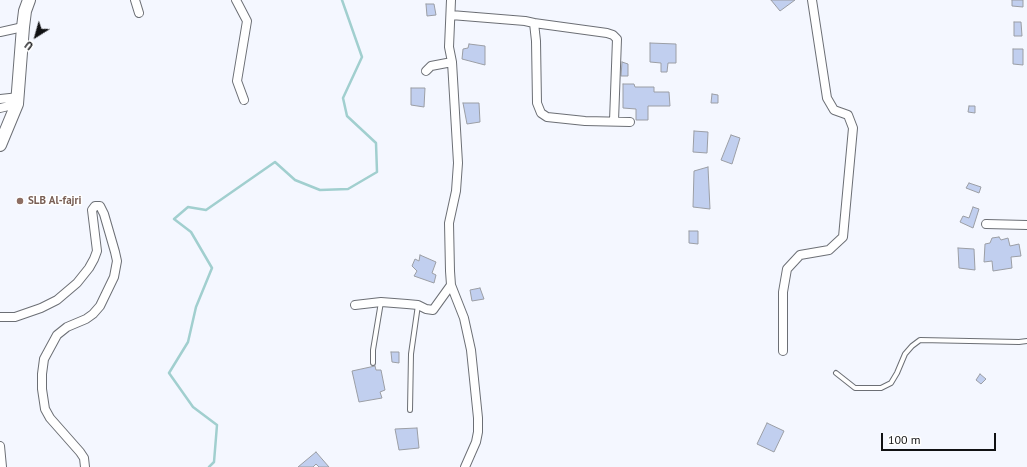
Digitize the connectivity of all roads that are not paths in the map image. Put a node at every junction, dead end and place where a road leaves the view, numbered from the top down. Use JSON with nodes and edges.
{"nodes":[{"id":1,"x":135,"y":0,"type":"edge"},
{"id":2,"x":236,"y":0,"type":"edge"},
{"id":3,"x":450,"y":0,"type":"edge"},
{"id":4,"x":812,"y":0,"type":"edge"},
{"id":5,"x":26,"y":4,"type":"edge"},
{"id":6,"x":139,"y":14,"type":"dead end"},
{"id":7,"x":451,"y":15,"type":"junction"},
{"id":8,"x":534,"y":23,"type":"junction"},
{"id":9,"x":23,"y":27,"type":"junction"},
{"id":10,"x":0,"y":32,"type":"edge"},
{"id":11,"x":452,"y":62,"type":"junction"},
{"id":12,"x":426,"y":71,"type":"dead end"},
{"id":13,"x":0,"y":99,"type":"edge"},
{"id":14,"x":244,"y":100,"type":"dead end"},
{"id":15,"x":18,"y":101,"type":"junction"},
{"id":16,"x":0,"y":108,"type":"edge"},
{"id":17,"x":614,"y":122,"type":"junction"},
{"id":18,"x":630,"y":122,"type":"dead end"},
{"id":19,"x":0,"y":145,"type":"edge"},
{"id":20,"x":986,"y":224,"type":"dead end"},
{"id":21,"x":1027,"y":224,"type":"edge"},
{"id":22,"x":451,"y":285,"type":"junction"},
{"id":23,"x":381,"y":302,"type":"junction"},
{"id":24,"x":355,"y":305,"type":"dead end"},
{"id":25,"x":418,"y":305,"type":"junction"},
{"id":26,"x":0,"y":317,"type":"edge"},
{"id":27,"x":1027,"y":341,"type":"edge"},
{"id":28,"x":783,"y":351,"type":"dead end"},
{"id":29,"x":373,"y":362,"type":"dead end"},
{"id":30,"x":836,"y":373,"type":"dead end"},
{"id":31,"x":410,"y":410,"type":"dead end"},
{"id":32,"x":0,"y":446,"type":"edge"},
{"id":33,"x":2,"y":467,"type":"edge"},
{"id":34,"x":86,"y":467,"type":"edge"},
{"id":35,"x":465,"y":467,"type":"edge"}],
"edges":[{"from":1,"to":6,"type":"street"},
{"from":2,"to":14,"type":"street"},
{"from":3,"to":7,"type":"street"},
{"from":4,"to":28,"type":"street"},
{"from":5,"to":9,"type":"main road"},
{"from":7,"to":8,"type":"street"},
{"from":7,"to":11,"type":"street"},
{"from":8,"to":17,"type":"street"},
{"from":8,"to":17,"type":"street"},
{"from":9,"to":10,"type":"street"},
{"from":9,"to":15,"type":"main road"},
{"from":11,"to":12,"type":"street"},
{"from":11,"to":22,"type":"street"},
{"from":13,"to":15,"type":"street"},
{"from":15,"to":16,"type":"street"},
{"from":15,"to":19,"type":"main road"},
{"from":17,"to":18,"type":"street"},
{"from":20,"to":21,"type":"street"},
{"from":22,"to":25,"type":"street"},
{"from":22,"to":35,"type":"street"},
{"from":23,"to":24,"type":"street"},
{"from":23,"to":25,"type":"street"},
{"from":23,"to":29,"type":"lane"},
{"from":25,"to":31,"type":"lane"},
{"from":26,"to":34,"type":"street"},
{"from":27,"to":30,"type":"lane"},
{"from":32,"to":33,"type":"street"}]}
